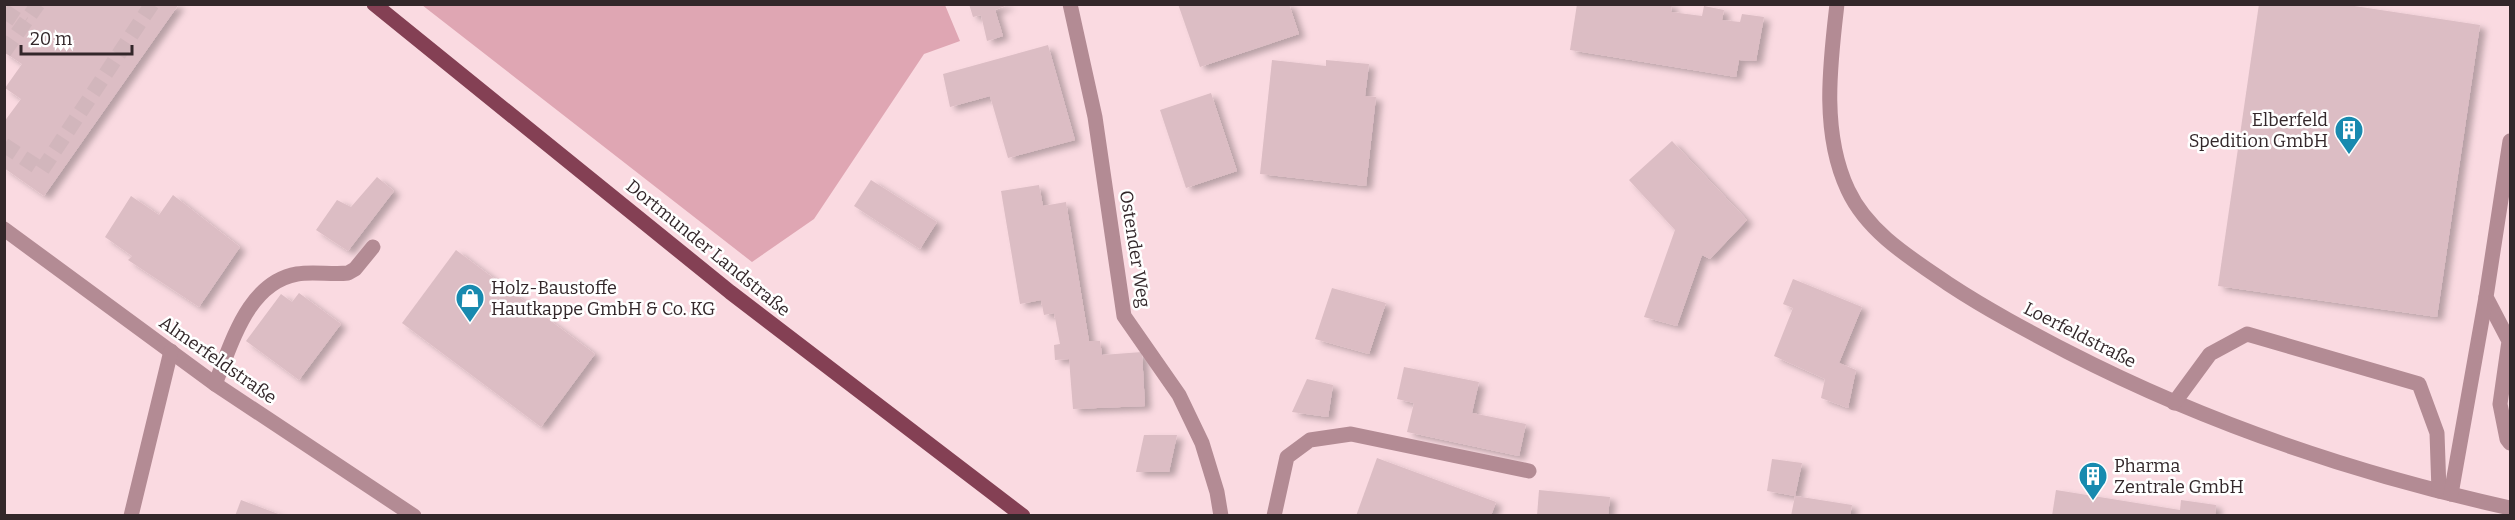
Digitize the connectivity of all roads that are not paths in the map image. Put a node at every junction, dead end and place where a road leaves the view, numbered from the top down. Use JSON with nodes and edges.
{"nodes":[{"id":1,"x":374,"y":4,"type":"edge"},
{"id":2,"x":1070,"y":4,"type":"edge"},
{"id":3,"x":1837,"y":4,"type":"edge"},
{"id":4,"x":2511,"y":141,"type":"edge"},
{"id":5,"x":4,"y":230,"type":"edge"},
{"id":6,"x":374,"y":247,"type":"dead end"},
{"id":7,"x":2486,"y":297,"type":"junction"},
{"id":8,"x":171,"y":351,"type":"junction"},
{"id":9,"x":215,"y":384,"type":"junction"},
{"id":10,"x":2174,"y":403,"type":"junction"},
{"id":11,"x":2511,"y":443,"type":"edge"},
{"id":12,"x":1529,"y":471,"type":"dead end"},
{"id":13,"x":2445,"y":492,"type":"junction"},
{"id":14,"x":2511,"y":508,"type":"edge"},
{"id":15,"x":131,"y":516,"type":"edge"},
{"id":16,"x":414,"y":516,"type":"edge"},
{"id":17,"x":1023,"y":516,"type":"edge"},
{"id":18,"x":1221,"y":516,"type":"edge"},
{"id":19,"x":1274,"y":516,"type":"edge"}],
"edges":[{"from":1,"to":17,"type":"main road","name":"Dortmunder Landstraße"},
{"from":2,"to":18,"type":"street","name":"Ostender Weg"},
{"from":3,"to":10,"type":"street","name":"Loerfeldstraße"},
{"from":4,"to":7,"type":"street"},
{"from":5,"to":8,"type":"street","name":"Almerfeldstraße"},
{"from":6,"to":9,"type":"street"},
{"from":7,"to":11,"type":"street"},
{"from":7,"to":13,"type":"street"},
{"from":8,"to":9,"type":"street","name":"Almerfeldstraße"},
{"from":8,"to":15,"type":"street"},
{"from":9,"to":16,"type":"street","name":"Almerfeldstraße"},
{"from":10,"to":13,"type":"street","name":"Loerfeldstraße"},
{"from":10,"to":13,"type":"street"},
{"from":12,"to":19,"type":"street"},
{"from":13,"to":14,"type":"street","name":"Loerfeldstraße"}]}
